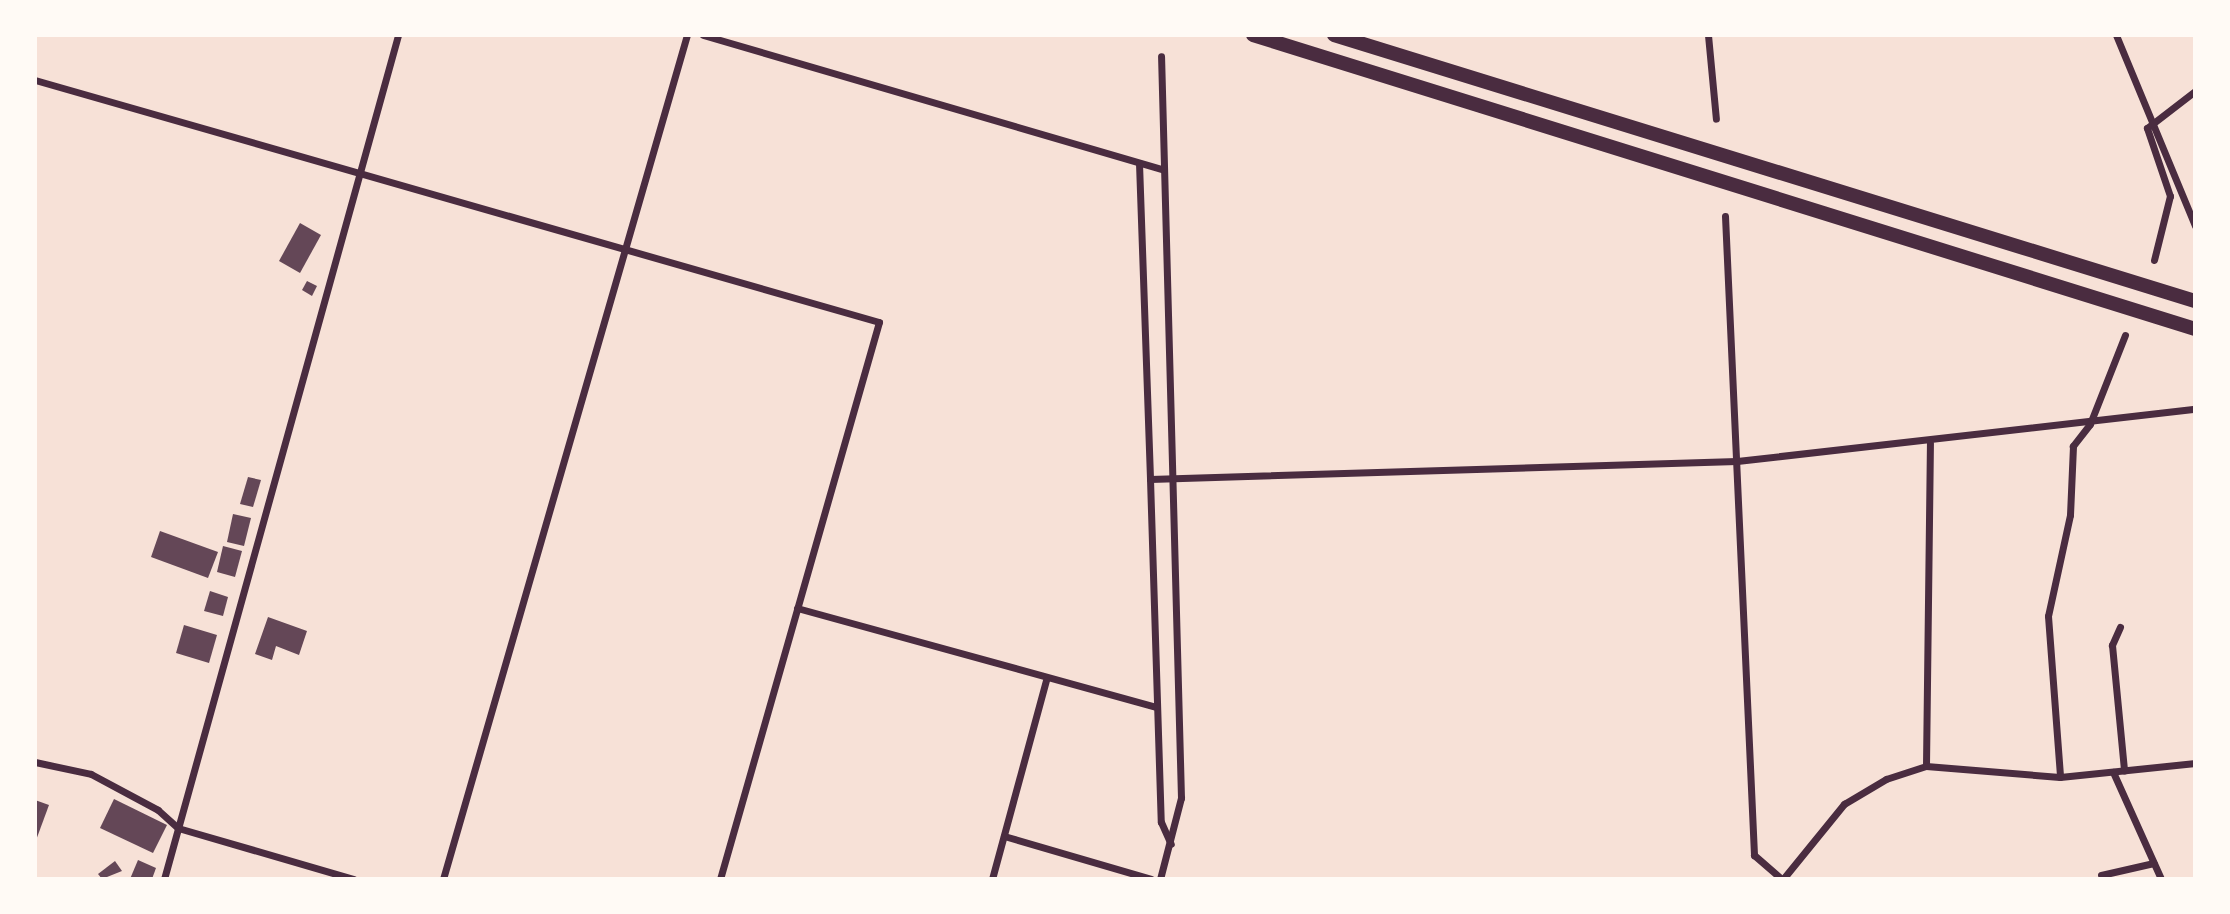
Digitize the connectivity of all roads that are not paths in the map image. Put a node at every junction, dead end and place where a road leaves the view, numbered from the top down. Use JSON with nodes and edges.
{"nodes":[{"id":1,"x":398,"y":35,"type":"edge"},
{"id":2,"x":687,"y":35,"type":"edge"},
{"id":3,"x":703,"y":35,"type":"edge"},
{"id":4,"x":1253,"y":35,"type":"edge"},
{"id":5,"x":1334,"y":35,"type":"edge"},
{"id":6,"x":1708,"y":35,"type":"edge"},
{"id":7,"x":2116,"y":35,"type":"edge"},
{"id":8,"x":1161,"y":56,"type":"dead end"},
{"id":9,"x":35,"y":80,"type":"edge"},
{"id":10,"x":2195,"y":91,"type":"edge"},
{"id":11,"x":1717,"y":118,"type":"dead end"},
{"id":12,"x":2154,"y":119,"type":"junction"},
{"id":13,"x":1139,"y":163,"type":"junction"},
{"id":14,"x":1162,"y":169,"type":"junction"},
{"id":15,"x":358,"y":177,"type":"junction"},
{"id":16,"x":1725,"y":216,"type":"dead end"},
{"id":17,"x":2195,"y":226,"type":"edge"},
{"id":18,"x":623,"y":250,"type":"junction"},
{"id":19,"x":2154,"y":260,"type":"dead end"},
{"id":20,"x":2195,"y":301,"type":"edge"},
{"id":21,"x":2195,"y":329,"type":"edge"},
{"id":22,"x":2125,"y":335,"type":"dead end"},
{"id":23,"x":2195,"y":409,"type":"edge"},
{"id":24,"x":2090,"y":424,"type":"junction"},
{"id":25,"x":1930,"y":443,"type":"junction"},
{"id":26,"x":1737,"y":461,"type":"junction"},
{"id":27,"x":1150,"y":479,"type":"junction"},
{"id":28,"x":1171,"y":480,"type":"junction"},
{"id":29,"x":797,"y":608,"type":"junction"},
{"id":30,"x":2120,"y":627,"type":"dead end"},
{"id":31,"x":1046,"y":680,"type":"junction"},
{"id":32,"x":1157,"y":707,"type":"junction"},
{"id":33,"x":35,"y":762,"type":"edge"},
{"id":34,"x":2195,"y":762,"type":"edge"},
{"id":35,"x":1926,"y":766,"type":"junction"},
{"id":36,"x":2124,"y":770,"type":"junction"},
{"id":37,"x":2113,"y":772,"type":"junction"},
{"id":38,"x":2060,"y":777,"type":"junction"},
{"id":39,"x":178,"y":828,"type":"junction"},
{"id":40,"x":1004,"y":836,"type":"junction"},
{"id":41,"x":1171,"y":844,"type":"junction"},
{"id":42,"x":2154,"y":863,"type":"junction"},
{"id":43,"x":2101,"y":875,"type":"dead end"},
{"id":44,"x":164,"y":879,"type":"edge"},
{"id":45,"x":354,"y":879,"type":"edge"},
{"id":46,"x":443,"y":879,"type":"edge"},
{"id":47,"x":720,"y":879,"type":"edge"},
{"id":48,"x":992,"y":879,"type":"edge"},
{"id":49,"x":1151,"y":879,"type":"edge"},
{"id":50,"x":1160,"y":879,"type":"edge"},
{"id":51,"x":1782,"y":879,"type":"edge"},
{"id":52,"x":2161,"y":879,"type":"edge"}],
"edges":[{"from":1,"to":15,"type":"street"},
{"from":2,"to":18,"type":"street"},
{"from":3,"to":13,"type":"street"},
{"from":4,"to":21,"type":"highway"},
{"from":5,"to":20,"type":"highway"},
{"from":6,"to":11,"type":"street"},
{"from":7,"to":12,"type":"street"},
{"from":8,"to":14,"type":"street"},
{"from":9,"to":15,"type":"street"},
{"from":10,"to":12,"type":"street"},
{"from":12,"to":17,"type":"street"},
{"from":12,"to":19,"type":"street"},
{"from":13,"to":14,"type":"street"},
{"from":13,"to":27,"type":"street"},
{"from":14,"to":28,"type":"street"},
{"from":15,"to":18,"type":"street"},
{"from":15,"to":39,"type":"street"},
{"from":16,"to":26,"type":"street"},
{"from":18,"to":29,"type":"street"},
{"from":18,"to":46,"type":"street"},
{"from":22,"to":24,"type":"street"},
{"from":23,"to":24,"type":"street"},
{"from":24,"to":25,"type":"street"},
{"from":24,"to":38,"type":"street"},
{"from":25,"to":26,"type":"street"},
{"from":25,"to":35,"type":"street"},
{"from":26,"to":28,"type":"street"},
{"from":26,"to":51,"type":"street"},
{"from":27,"to":28,"type":"street"},
{"from":27,"to":32,"type":"street"},
{"from":28,"to":41,"type":"street"},
{"from":29,"to":31,"type":"street"},
{"from":29,"to":47,"type":"street"},
{"from":30,"to":36,"type":"street"},
{"from":31,"to":32,"type":"street"},
{"from":31,"to":40,"type":"street"},
{"from":32,"to":41,"type":"street"},
{"from":33,"to":39,"type":"street"},
{"from":34,"to":36,"type":"street"},
{"from":35,"to":38,"type":"street"},
{"from":35,"to":51,"type":"street"},
{"from":36,"to":37,"type":"street"},
{"from":37,"to":38,"type":"street"},
{"from":37,"to":42,"type":"street"},
{"from":39,"to":44,"type":"street"},
{"from":39,"to":45,"type":"street"},
{"from":40,"to":48,"type":"street"},
{"from":40,"to":49,"type":"street"},
{"from":41,"to":50,"type":"street"},
{"from":42,"to":43,"type":"street"},
{"from":42,"to":52,"type":"street"}]}
